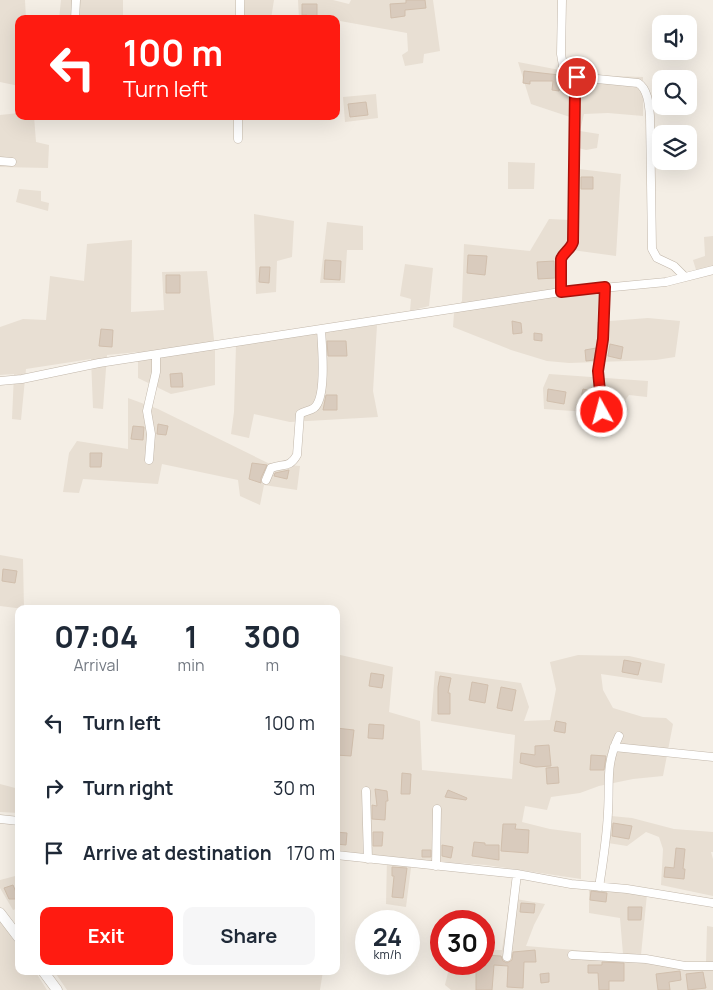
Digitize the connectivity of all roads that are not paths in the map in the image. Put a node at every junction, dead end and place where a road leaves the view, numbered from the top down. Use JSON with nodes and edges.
{"nodes":[{"id":1,"x":76,"y":0,"type":"edge"},
{"id":2,"x":240,"y":0,"type":"edge"},
{"id":3,"x":562,"y":0,"type":"edge"},
{"id":4,"x":74,"y":15,"type":"edge"},
{"id":5,"x":240,"y":15,"type":"edge"},
{"id":6,"x":577,"y":77,"type":"junction"},
{"id":7,"x":238,"y":120,"type":"edge"},
{"id":8,"x":238,"y":139,"type":"dead end"},
{"id":9,"x":0,"y":161,"type":"edge"},
{"id":10,"x":12,"y":162,"type":"dead end"},
{"id":11,"x":713,"y":270,"type":"edge"},
{"id":12,"x":685,"y":277,"type":"junction"},
{"id":13,"x":605,"y":287,"type":"junction"},
{"id":14,"x":561,"y":292,"type":"junction"},
{"id":15,"x":321,"y":330,"type":"junction"},
{"id":16,"x":156,"y":355,"type":"junction"},
{"id":17,"x":0,"y":381,"type":"edge"},
{"id":18,"x":602,"y":412,"type":"dead end"},
{"id":19,"x":149,"y":460,"type":"dead end"},
{"id":20,"x":266,"y":480,"type":"dead end"},
{"id":21,"x":619,"y":736,"type":"dead end"},
{"id":22,"x":614,"y":746,"type":"junction"},
{"id":23,"x":713,"y":757,"type":"edge"},
{"id":24,"x":366,"y":791,"type":"dead end"},
{"id":25,"x":438,"y":809,"type":"dead end"},
{"id":26,"x":0,"y":819,"type":"edge"},
{"id":27,"x":15,"y":820,"type":"edge"},
{"id":28,"x":340,"y":856,"type":"edge"},
{"id":29,"x":368,"y":859,"type":"junction"},
{"id":30,"x":436,"y":866,"type":"junction"},
{"id":31,"x":517,"y":874,"type":"junction"},
{"id":32,"x":599,"y":886,"type":"junction"},
{"id":33,"x":713,"y":903,"type":"edge"},
{"id":34,"x":0,"y":913,"type":"edge"},
{"id":35,"x":15,"y":933,"type":"edge"},
{"id":36,"x":572,"y":956,"type":"dead end"},
{"id":37,"x":507,"y":957,"type":"dead end"},
{"id":38,"x":713,"y":966,"type":"edge"},
{"id":39,"x":46,"y":975,"type":"edge"},
{"id":40,"x":57,"y":990,"type":"edge"}],
"edges":[{"from":1,"to":4,"type":"street"},
{"from":2,"to":5,"type":"street"},
{"from":3,"to":6,"type":"street"},
{"from":6,"to":12,"type":"street"},
{"from":6,"to":14,"type":"street"},
{"from":7,"to":8,"type":"street"},
{"from":9,"to":10,"type":"street"},
{"from":11,"to":12,"type":"street"},
{"from":12,"to":13,"type":"street"},
{"from":13,"to":14,"type":"street"},
{"from":13,"to":18,"type":"street"},
{"from":14,"to":15,"type":"street"},
{"from":15,"to":16,"type":"street"},
{"from":15,"to":20,"type":"street"},
{"from":16,"to":17,"type":"street"},
{"from":16,"to":19,"type":"street"},
{"from":21,"to":22,"type":"street"},
{"from":22,"to":23,"type":"street"},
{"from":22,"to":32,"type":"street"},
{"from":24,"to":29,"type":"street"},
{"from":25,"to":30,"type":"street"},
{"from":26,"to":27,"type":"street"},
{"from":28,"to":29,"type":"street"},
{"from":29,"to":30,"type":"street"},
{"from":30,"to":31,"type":"street"},
{"from":31,"to":32,"type":"street"},
{"from":31,"to":37,"type":"street"},
{"from":32,"to":33,"type":"street"},
{"from":34,"to":35,"type":"street"},
{"from":36,"to":38,"type":"street"},
{"from":39,"to":40,"type":"street"}]}
